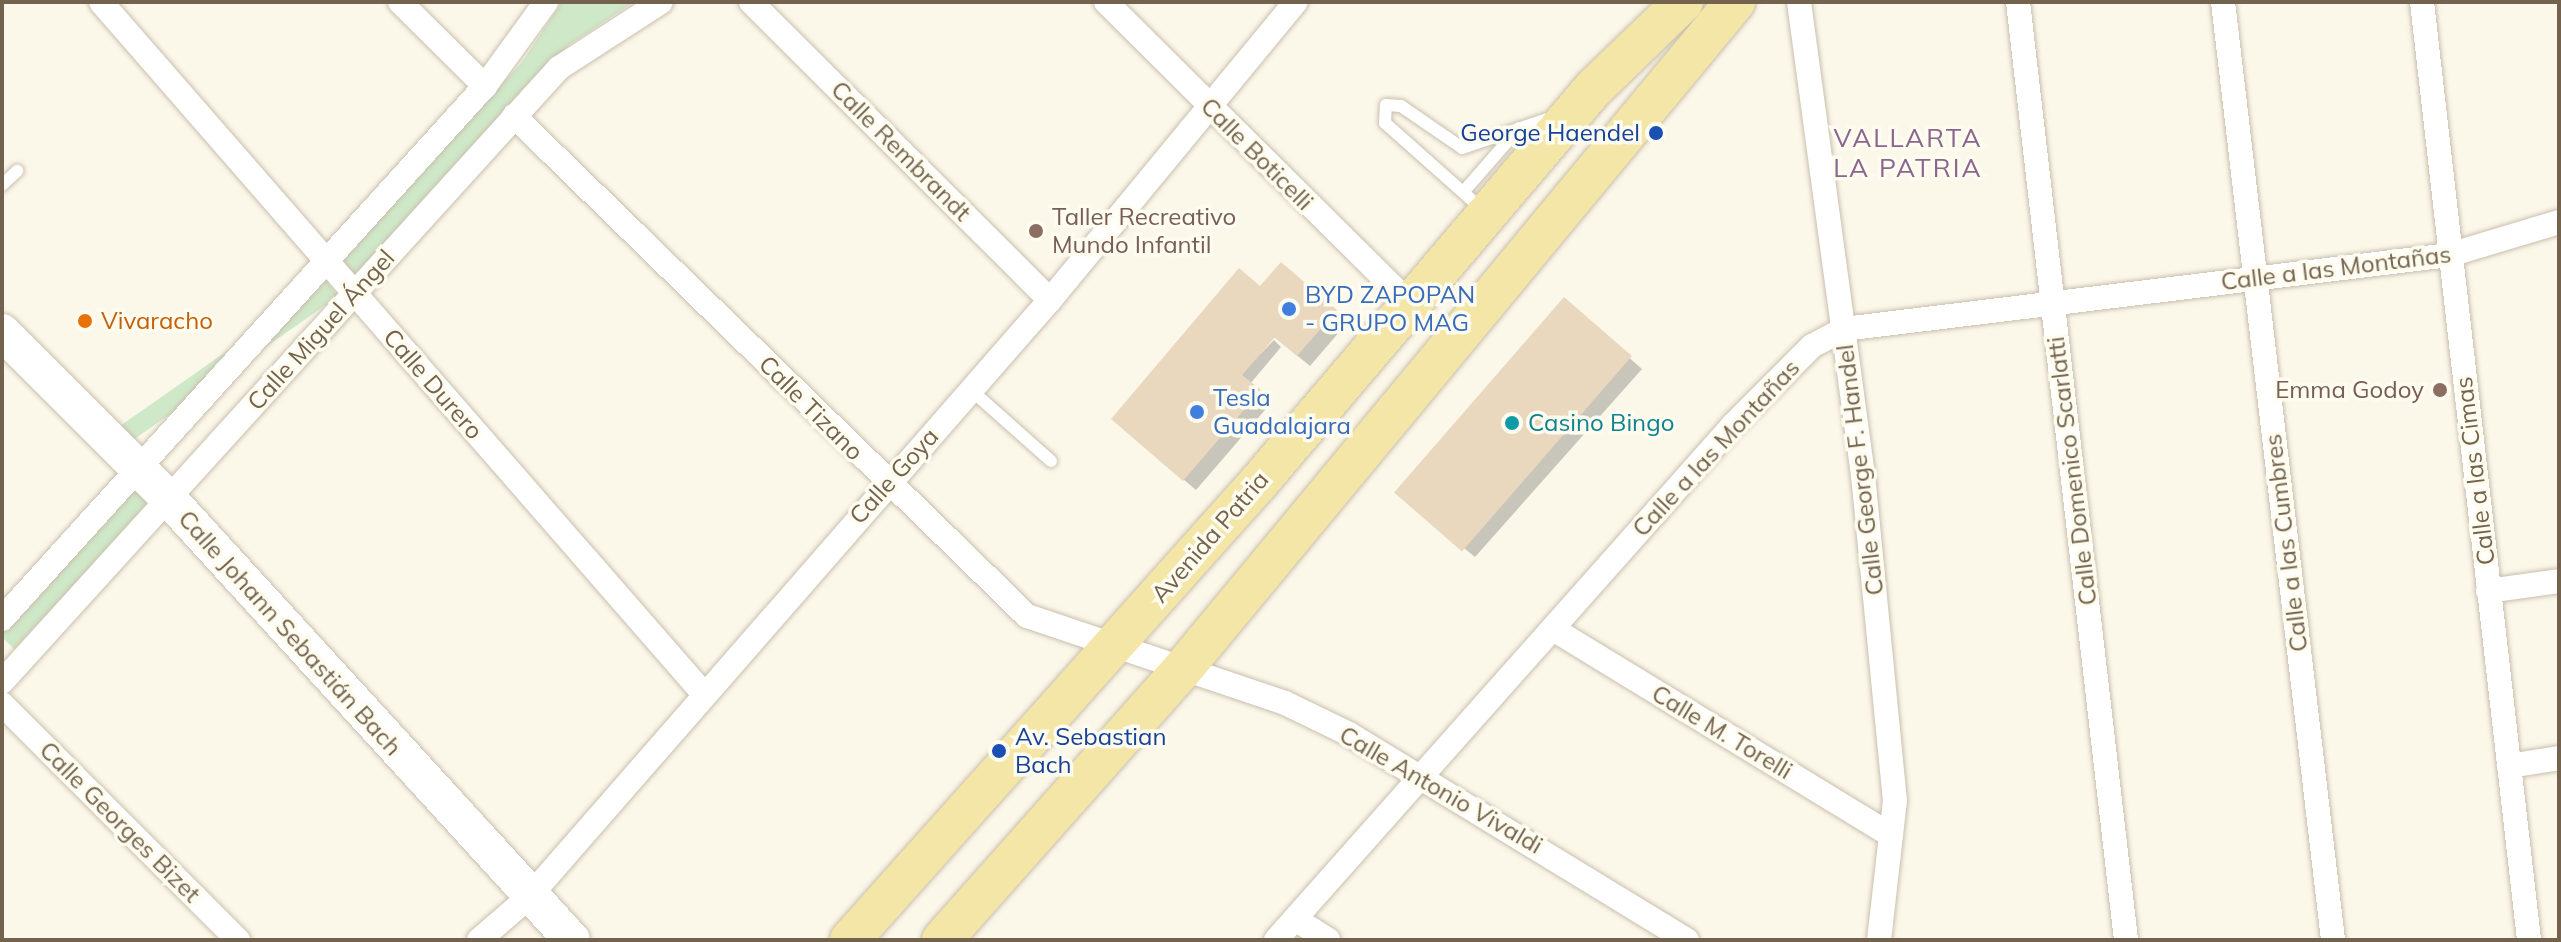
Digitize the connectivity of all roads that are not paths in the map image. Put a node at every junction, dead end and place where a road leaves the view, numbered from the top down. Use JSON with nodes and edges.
{"nodes":[{"id":1,"x":101,"y":2,"type":"edge"},
{"id":2,"x":400,"y":2,"type":"edge"},
{"id":3,"x":546,"y":2,"type":"edge"},
{"id":4,"x":661,"y":2,"type":"edge"},
{"id":5,"x":751,"y":2,"type":"edge"},
{"id":6,"x":1106,"y":2,"type":"edge"},
{"id":7,"x":1296,"y":2,"type":"edge"},
{"id":8,"x":1654,"y":2,"type":"edge"},
{"id":9,"x":1683,"y":2,"type":"edge"},
{"id":10,"x":1735,"y":2,"type":"edge"},
{"id":11,"x":1758,"y":2,"type":"edge"},
{"id":12,"x":1799,"y":2,"type":"edge"},
{"id":13,"x":2018,"y":2,"type":"edge"},
{"id":14,"x":2223,"y":2,"type":"edge"},
{"id":15,"x":2422,"y":2,"type":"edge"},
{"id":16,"x":485,"y":86,"type":"junction"},
{"id":17,"x":1584,"y":100,"type":"junction"},
{"id":18,"x":1645,"y":107,"type":"junction"},
{"id":19,"x":1210,"y":108,"type":"junction"},
{"id":20,"x":514,"y":116,"type":"junction"},
{"id":21,"x":1521,"y":125,"type":"junction"},
{"id":22,"x":17,"y":171,"type":"dead end"},
{"id":23,"x":2,"y":185,"type":"edge"},
{"id":24,"x":1476,"y":202,"type":"junction"},
{"id":25,"x":2556,"y":229,"type":"edge"},
{"id":26,"x":2449,"y":255,"type":"junction"},
{"id":27,"x":326,"y":262,"type":"junction"},
{"id":28,"x":2254,"y":279,"type":"junction"},
{"id":29,"x":354,"y":293,"type":"junction"},
{"id":30,"x":1050,"y":300,"type":"junction"},
{"id":31,"x":1410,"y":304,"type":"junction"},
{"id":32,"x":2053,"y":304,"type":"junction"},
{"id":33,"x":1844,"y":329,"type":"junction"},
{"id":34,"x":2,"y":332,"type":"edge"},
{"id":35,"x":971,"y":390,"type":"junction"},
{"id":36,"x":1051,"y":461,"type":"dead end"},
{"id":37,"x":139,"y":468,"type":"junction"},
{"id":38,"x":887,"y":483,"type":"junction"},
{"id":39,"x":169,"y":499,"type":"junction"},
{"id":40,"x":2559,"y":581,"type":"edge"},
{"id":41,"x":2488,"y":591,"type":"junction"},
{"id":42,"x":2,"y":619,"type":"edge"},
{"id":43,"x":1553,"y":629,"type":"junction"},
{"id":44,"x":1112,"y":649,"type":"junction"},
{"id":45,"x":1181,"y":671,"type":"junction"},
{"id":46,"x":2,"y":682,"type":"edge"},
{"id":47,"x":702,"y":692,"type":"junction"},
{"id":48,"x":2,"y":704,"type":"edge"},
{"id":49,"x":2559,"y":758,"type":"edge"},
{"id":50,"x":2509,"y":766,"type":"junction"},
{"id":51,"x":1423,"y":774,"type":"junction"},
{"id":52,"x":1891,"y":835,"type":"junction"},
{"id":53,"x":529,"y":897,"type":"junction"},
{"id":54,"x":1295,"y":919,"type":"junction"},
{"id":55,"x":238,"y":940,"type":"edge"},
{"id":56,"x":479,"y":940,"type":"edge"},
{"id":57,"x":572,"y":940,"type":"edge"},
{"id":58,"x":850,"y":940,"type":"edge"},
{"id":59,"x":942,"y":940,"type":"edge"},
{"id":60,"x":1276,"y":940,"type":"edge"},
{"id":61,"x":1328,"y":940,"type":"edge"},
{"id":62,"x":1687,"y":940,"type":"edge"},
{"id":63,"x":1879,"y":940,"type":"edge"},
{"id":64,"x":2126,"y":940,"type":"edge"},
{"id":65,"x":2333,"y":940,"type":"edge"},
{"id":66,"x":2529,"y":940,"type":"edge"}],
"edges":[{"from":1,"to":27,"type":"street","name":"Calle Durero"},
{"from":2,"to":16,"type":"street"},
{"from":3,"to":16,"type":"street","name":"Calle Miguel Ángel"},
{"from":4,"to":20,"type":"street","name":"Calle Miguel Ángel"},
{"from":5,"to":30,"type":"street","name":"Calle Rembrandt"},
{"from":6,"to":19,"type":"street","name":"Calle Boticelli"},
{"from":7,"to":19,"type":"street","name":"Calle Goya"},
{"from":8,"to":17,"type":"street"},
{"from":9,"to":17,"type":"main road","name":"Avenida Patria"},
{"from":10,"to":18,"type":"main road"},
{"from":11,"to":18,"type":"street"},
{"from":12,"to":33,"type":"street","name":"Calle George F. Handel"},
{"from":13,"to":32,"type":"street","name":"Calle Domenico Scarlatti"},
{"from":14,"to":28,"type":"street","name":"Calle a las Cumbres"},
{"from":15,"to":26,"type":"street","name":"Calle a las Cimas"},
{"from":16,"to":27,"type":"street","name":"Calle Miguel Ángel"},
{"from":17,"to":21,"type":"lane"},
{"from":17,"to":24,"type":"main road","name":"Avenida Patria"},
{"from":18,"to":45,"type":"main road"},
{"from":19,"to":30,"type":"street","name":"Calle Goya"},
{"from":19,"to":31,"type":"street","name":"Calle Boticelli"},
{"from":20,"to":29,"type":"street","name":"Calle Miguel Ángel"},
{"from":20,"to":38,"type":"street","name":"Calle Tizano"},
{"from":21,"to":24,"type":"lane"},
{"from":21,"to":24,"type":"lane"},
{"from":22,"to":23,"type":"lane"},
{"from":24,"to":31,"type":"main road","name":"Avenida Patria"},
{"from":25,"to":26,"type":"street","name":"Calle a las Montañas"},
{"from":26,"to":28,"type":"street","name":"Calle a las Montañas"},
{"from":26,"to":41,"type":"street","name":"Calle a las Cimas"},
{"from":27,"to":29,"type":"street","name":"Calle Durero"},
{"from":27,"to":37,"type":"street","name":"Calle Miguel Ángel"},
{"from":28,"to":32,"type":"street","name":"Calle a las Montañas"},
{"from":28,"to":65,"type":"street","name":"Calle a las Cumbres"},
{"from":29,"to":39,"type":"street","name":"Calle Miguel Ángel"},
{"from":29,"to":47,"type":"street","name":"Calle Durero"},
{"from":30,"to":35,"type":"street","name":"Calle Goya"},
{"from":31,"to":44,"type":"main road","name":"Avenida Patria"},
{"from":32,"to":33,"type":"street","name":"Calle a las Montañas"},
{"from":32,"to":64,"type":"street","name":"Calle Domenico Scarlatti"},
{"from":33,"to":43,"type":"street","name":"Calle a las Montañas"},
{"from":33,"to":52,"type":"street","name":"Calle George F. Handel"},
{"from":34,"to":37,"type":"street","name":"Calle Johann Sebastián Bach"},
{"from":35,"to":36,"type":"lane"},
{"from":35,"to":38,"type":"street","name":"Calle Goya"},
{"from":37,"to":39,"type":"street","name":"Calle Johann Sebastián Bach"},
{"from":37,"to":42,"type":"street","name":"Calle Miguel Ángel"},
{"from":38,"to":44,"type":"street","name":"Calle Tizano"},
{"from":38,"to":47,"type":"street","name":"Calle Goya"},
{"from":39,"to":46,"type":"street","name":"Calle Miguel Ángel"},
{"from":39,"to":53,"type":"street","name":"Calle Johann Sebastián Bach"},
{"from":40,"to":41,"type":"street"},
{"from":41,"to":50,"type":"street","name":"Calle a las Cimas"},
{"from":43,"to":51,"type":"street","name":"Calle a las Montañas"},
{"from":43,"to":52,"type":"street","name":"Calle M. Torelli"},
{"from":44,"to":45,"type":"street","name":"Calle Tizano"},
{"from":44,"to":58,"type":"main road","name":"Avenida Patria"},
{"from":45,"to":51,"type":"street","name":"Calle Antonio Vivaldi"},
{"from":45,"to":59,"type":"main road"},
{"from":47,"to":53,"type":"street","name":"Calle Goya"},
{"from":48,"to":55,"type":"street","name":"Calle Georges Bizet"},
{"from":49,"to":50,"type":"street"},
{"from":50,"to":66,"type":"street","name":"Calle a las Cimas"},
{"from":51,"to":54,"type":"street","name":"Calle a las Montañas"},
{"from":51,"to":62,"type":"street","name":"Calle Antonio Vivaldi"},
{"from":52,"to":63,"type":"street","name":"Calle George F. Handel"},
{"from":53,"to":56,"type":"street","name":"Calle Goya"},
{"from":53,"to":57,"type":"street","name":"Calle Johann Sebastián Bach"},
{"from":54,"to":60,"type":"street","name":"Calle a las Montañas"},
{"from":54,"to":61,"type":"street"}]}
